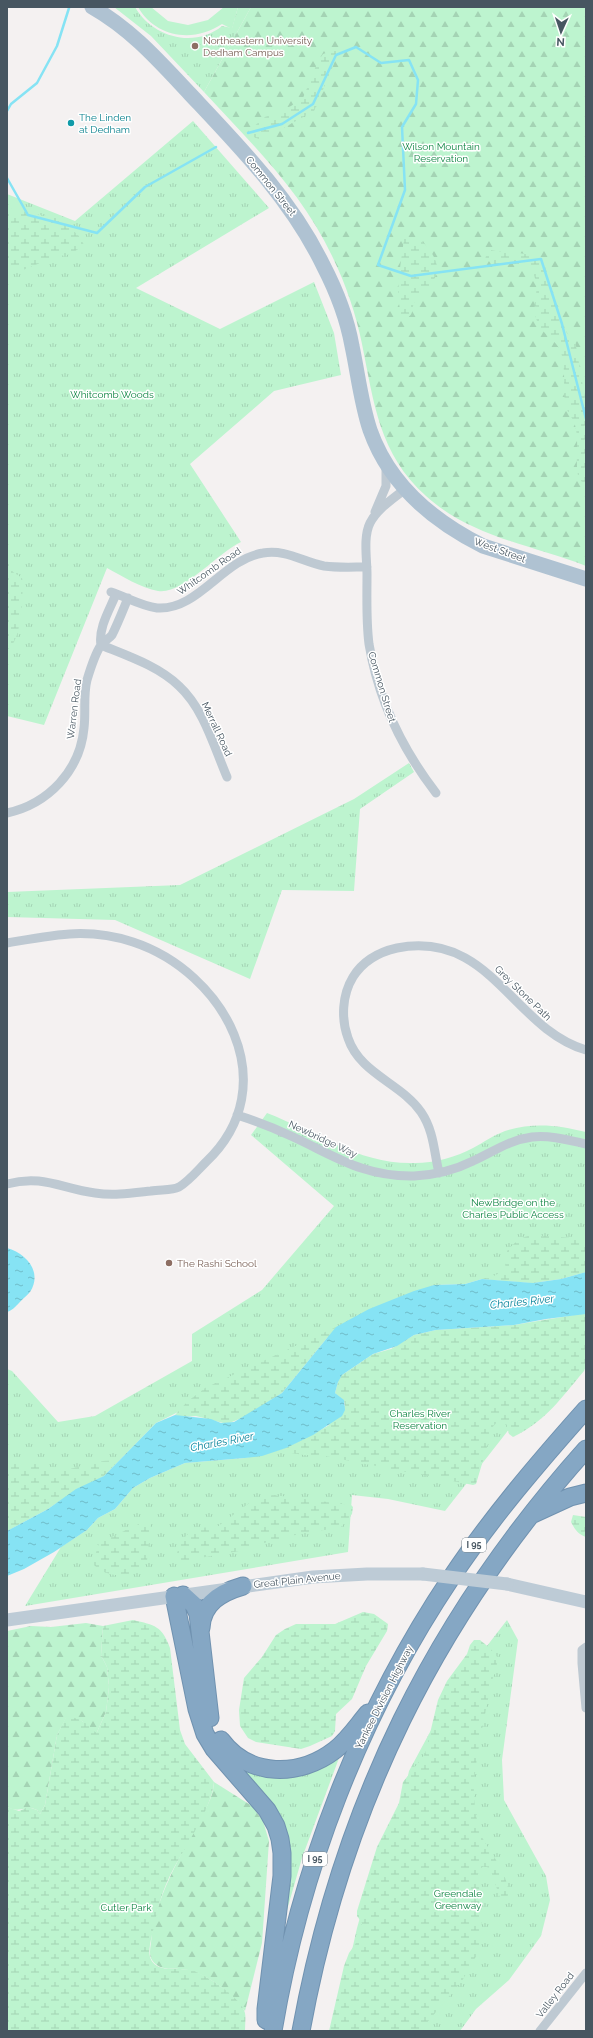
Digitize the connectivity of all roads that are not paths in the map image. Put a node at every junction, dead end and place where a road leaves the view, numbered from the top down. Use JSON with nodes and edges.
{"nodes":[{"id":1,"x":92,"y":7,"type":"edge"},
{"id":2,"x":385,"y":462,"type":"junction"},
{"id":3,"x":405,"y":489,"type":"junction"},
{"id":4,"x":371,"y":521,"type":"junction"},
{"id":5,"x":367,"y":567,"type":"junction"},
{"id":6,"x":586,"y":579,"type":"edge"},
{"id":7,"x":114,"y":593,"type":"joint"},
{"id":8,"x":128,"y":598,"type":"junction"},
{"id":9,"x":101,"y":645,"type":"junction"},
{"id":10,"x":227,"y":777,"type":"dead end"},
{"id":11,"x":436,"y":793,"type":"dead end"},
{"id":12,"x":7,"y":813,"type":"edge"},
{"id":13,"x":7,"y":943,"type":"edge"},
{"id":14,"x":586,"y":1050,"type":"edge"},
{"id":15,"x":237,"y":1115,"type":"junction"},
{"id":16,"x":586,"y":1144,"type":"edge"},
{"id":17,"x":439,"y":1173,"type":"junction"},
{"id":18,"x":7,"y":1184,"type":"edge"},
{"id":19,"x":586,"y":1409,"type":"edge"},
{"id":20,"x":586,"y":1449,"type":"edge"},
{"id":21,"x":586,"y":1492,"type":"edge"},
{"id":22,"x":529,"y":1516,"type":"junction"},
{"id":23,"x":243,"y":1586,"type":"junction"},
{"id":24,"x":178,"y":1596,"type":"junction"},
{"id":25,"x":586,"y":1602,"type":"edge"},
{"id":26,"x":8,"y":1620,"type":"edge"},
{"id":27,"x":201,"y":1628,"type":"junction"},
{"id":28,"x":586,"y":1647,"type":"edge"},
{"id":29,"x":384,"y":1695,"type":"junction"},
{"id":30,"x":586,"y":1708,"type":"edge"},
{"id":31,"x":586,"y":1973,"type":"edge"},
{"id":32,"x":267,"y":2031,"type":"edge"},
{"id":33,"x":274,"y":2031,"type":"edge"},
{"id":34,"x":301,"y":2031,"type":"edge"},
{"id":35,"x":540,"y":2031,"type":"edge"}],
"edges":[{"from":1,"to":2,"type":"main road","name":"Common Street"},
{"from":2,"to":3,"type":"main road","name":"Common Street"},
{"from":2,"to":4,"type":"street","name":"Common Street"},
{"from":3,"to":4,"type":"street"},
{"from":3,"to":6,"type":"main road","name":"West Street"},
{"from":4,"to":5,"type":"street","name":"Common Street"},
{"from":5,"to":8,"type":"street","name":"Whitcomb Road"},
{"from":5,"to":11,"type":"street","name":"Common Street"},
{"from":7,"to":8,"type":"street","name":"Whitcomb Road"},
{"from":7,"to":9,"type":"street","name":"Warren Road"},
{"from":8,"to":9,"type":"street","name":"Warren Road"},
{"from":9,"to":10,"type":"street","name":"Merrall Road"},
{"from":9,"to":12,"type":"street","name":"Warren Road"},
{"from":13,"to":15,"type":"street"},
{"from":14,"to":17,"type":"street","name":"Grey Stone Path"},
{"from":15,"to":17,"type":"street","name":"Newbridge Way"},
{"from":15,"to":18,"type":"street"},
{"from":16,"to":17,"type":"street","name":"Newbridge Way"},
{"from":19,"to":29,"type":"highway","name":"Yankee Division Highway","number":"I 95"},
{"from":20,"to":22,"type":"highway","number":"I 95"},
{"from":21,"to":22,"type":"highway"},
{"from":22,"to":34,"type":"highway","number":"I 95"},
{"from":23,"to":24,"type":"main road","name":"Great Plain Avenue"},
{"from":23,"to":25,"type":"main road","name":"Great Plain Avenue","bridge":true},
{"from":23,"to":27,"type":"highway"},
{"from":24,"to":26,"type":"main road","name":"Great Plain Avenue"},
{"from":24,"to":27,"type":"highway"},
{"from":24,"to":32,"type":"highway"},
{"from":27,"to":29,"type":"highway"},
{"from":28,"to":30,"type":"street"},
{"from":29,"to":33,"type":"highway","name":"Yankee Division Highway","number":"I 95"},
{"from":31,"to":35,"type":"street","name":"Valley Road"}]}
